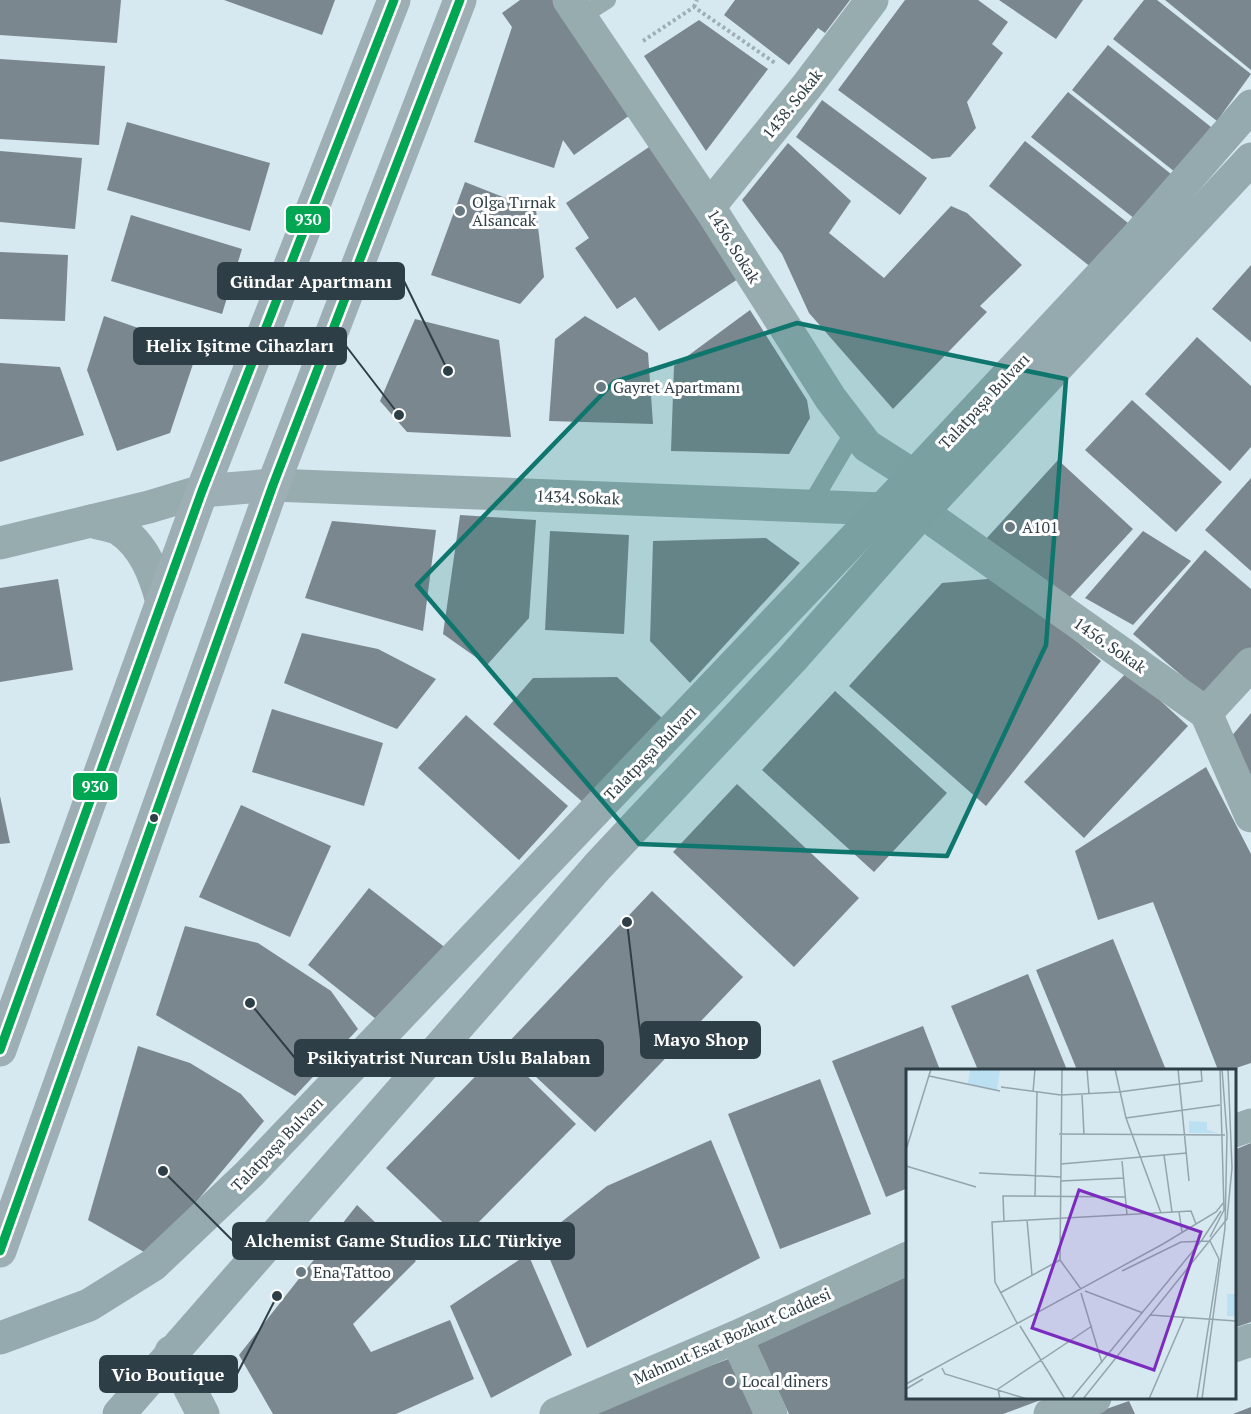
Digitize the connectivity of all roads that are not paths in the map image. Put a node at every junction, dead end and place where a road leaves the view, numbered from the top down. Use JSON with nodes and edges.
{"nodes":[{"id":1,"x":394,"y":0,"type":"edge"},
{"id":2,"x":460,"y":0,"type":"edge"},
{"id":3,"x":872,"y":0,"type":"edge"},
{"id":4,"x":585,"y":6,"type":"edge"},
{"id":5,"x":1251,"y":106,"type":"edge"},
{"id":6,"x":1251,"y":159,"type":"edge"},
{"id":7,"x":709,"y":207,"type":"junction"},
{"id":8,"x":855,"y":430,"type":"junction"},
{"id":9,"x":914,"y":476,"type":"junction"},
{"id":10,"x":273,"y":485,"type":"junction"},
{"id":11,"x":202,"y":491,"type":"junction"},
{"id":12,"x":810,"y":506,"type":"junction"},
{"id":13,"x":883,"y":509,"type":"junction"},
{"id":14,"x":922,"y":512,"type":"junction"},
{"id":15,"x":91,"y":521,"type":"junction"},
{"id":16,"x":0,"y":543,"type":"edge"},
{"id":17,"x":162,"y":602,"type":"junction"},
{"id":18,"x":1251,"y":664,"type":"edge"},
{"id":19,"x":1206,"y":712,"type":"junction"},
{"id":20,"x":1251,"y":816,"type":"edge"},
{"id":21,"x":0,"y":1050,"type":"edge"},
{"id":22,"x":1251,"y":1125,"type":"edge"},
{"id":23,"x":1236,"y":1130,"type":"edge"},
{"id":24,"x":0,"y":1251,"type":"edge"},
{"id":25,"x":906,"y":1259,"type":"edge"},
{"id":26,"x":736,"y":1336,"type":"junction"},
{"id":27,"x":0,"y":1338,"type":"edge"},
{"id":28,"x":1251,"y":1340,"type":"edge"},
{"id":29,"x":1236,"y":1345,"type":"edge"},
{"id":30,"x":171,"y":1352,"type":"junction"},
{"id":31,"x":1092,"y":1399,"type":"edge"},
{"id":32,"x":119,"y":1414,"type":"edge"},
{"id":33,"x":203,"y":1414,"type":"edge"},
{"id":34,"x":556,"y":1414,"type":"edge"},
{"id":35,"x":771,"y":1414,"type":"edge"},
{"id":36,"x":1050,"y":1414,"type":"edge"}],
"edges":[{"from":1,"to":11,"type":"main road"},
{"from":2,"to":10,"type":"main road"},
{"from":3,"to":7,"type":"street","name":"1438. Sokak"},
{"from":4,"to":7,"type":"street","name":"1436. Sokak"},
{"from":5,"to":9,"type":"main road","name":"Talatpaşa Bulvarı"},
{"from":6,"to":14,"type":"main road","name":"Talatpaşa Bulvarı"},
{"from":7,"to":8,"type":"street","name":"1436. Sokak"},
{"from":8,"to":9,"type":"street","name":"1436. Sokak"},
{"from":8,"to":12,"type":"lane"},
{"from":9,"to":13,"type":"main road","name":"Talatpaşa Bulvarı"},
{"from":10,"to":11,"type":"main road"},
{"from":10,"to":12,"type":"street","name":"1434. Sokak"},
{"from":10,"to":24,"type":"main road"},
{"from":11,"to":15,"type":"street"},
{"from":11,"to":17,"type":"main road"},
{"from":12,"to":13,"type":"street","name":"1434. Sokak"},
{"from":13,"to":14,"type":"main road"},
{"from":13,"to":27,"type":"main road","name":"Talatpaşa Bulvarı"},
{"from":14,"to":19,"type":"street","name":"1456. Sokak"},
{"from":14,"to":30,"type":"main road","name":"Talatpaşa Bulvarı"},
{"from":15,"to":16,"type":"street"},
{"from":15,"to":17,"type":"street"},
{"from":17,"to":21,"type":"main road"},
{"from":18,"to":19,"type":"street"},
{"from":19,"to":20,"type":"street"},
{"from":22,"to":23,"type":"street"},
{"from":25,"to":26,"type":"street","name":"Mahmut Esat Bozkurt Caddesi"},
{"from":26,"to":34,"type":"street","name":"Mahmut Esat Bozkurt Caddesi"},
{"from":26,"to":35,"type":"street"},
{"from":28,"to":29,"type":"street"},
{"from":30,"to":32,"type":"main road","name":"Talatpaşa Bulvarı"},
{"from":30,"to":33,"type":"street"},
{"from":31,"to":36,"type":"street"}]}
